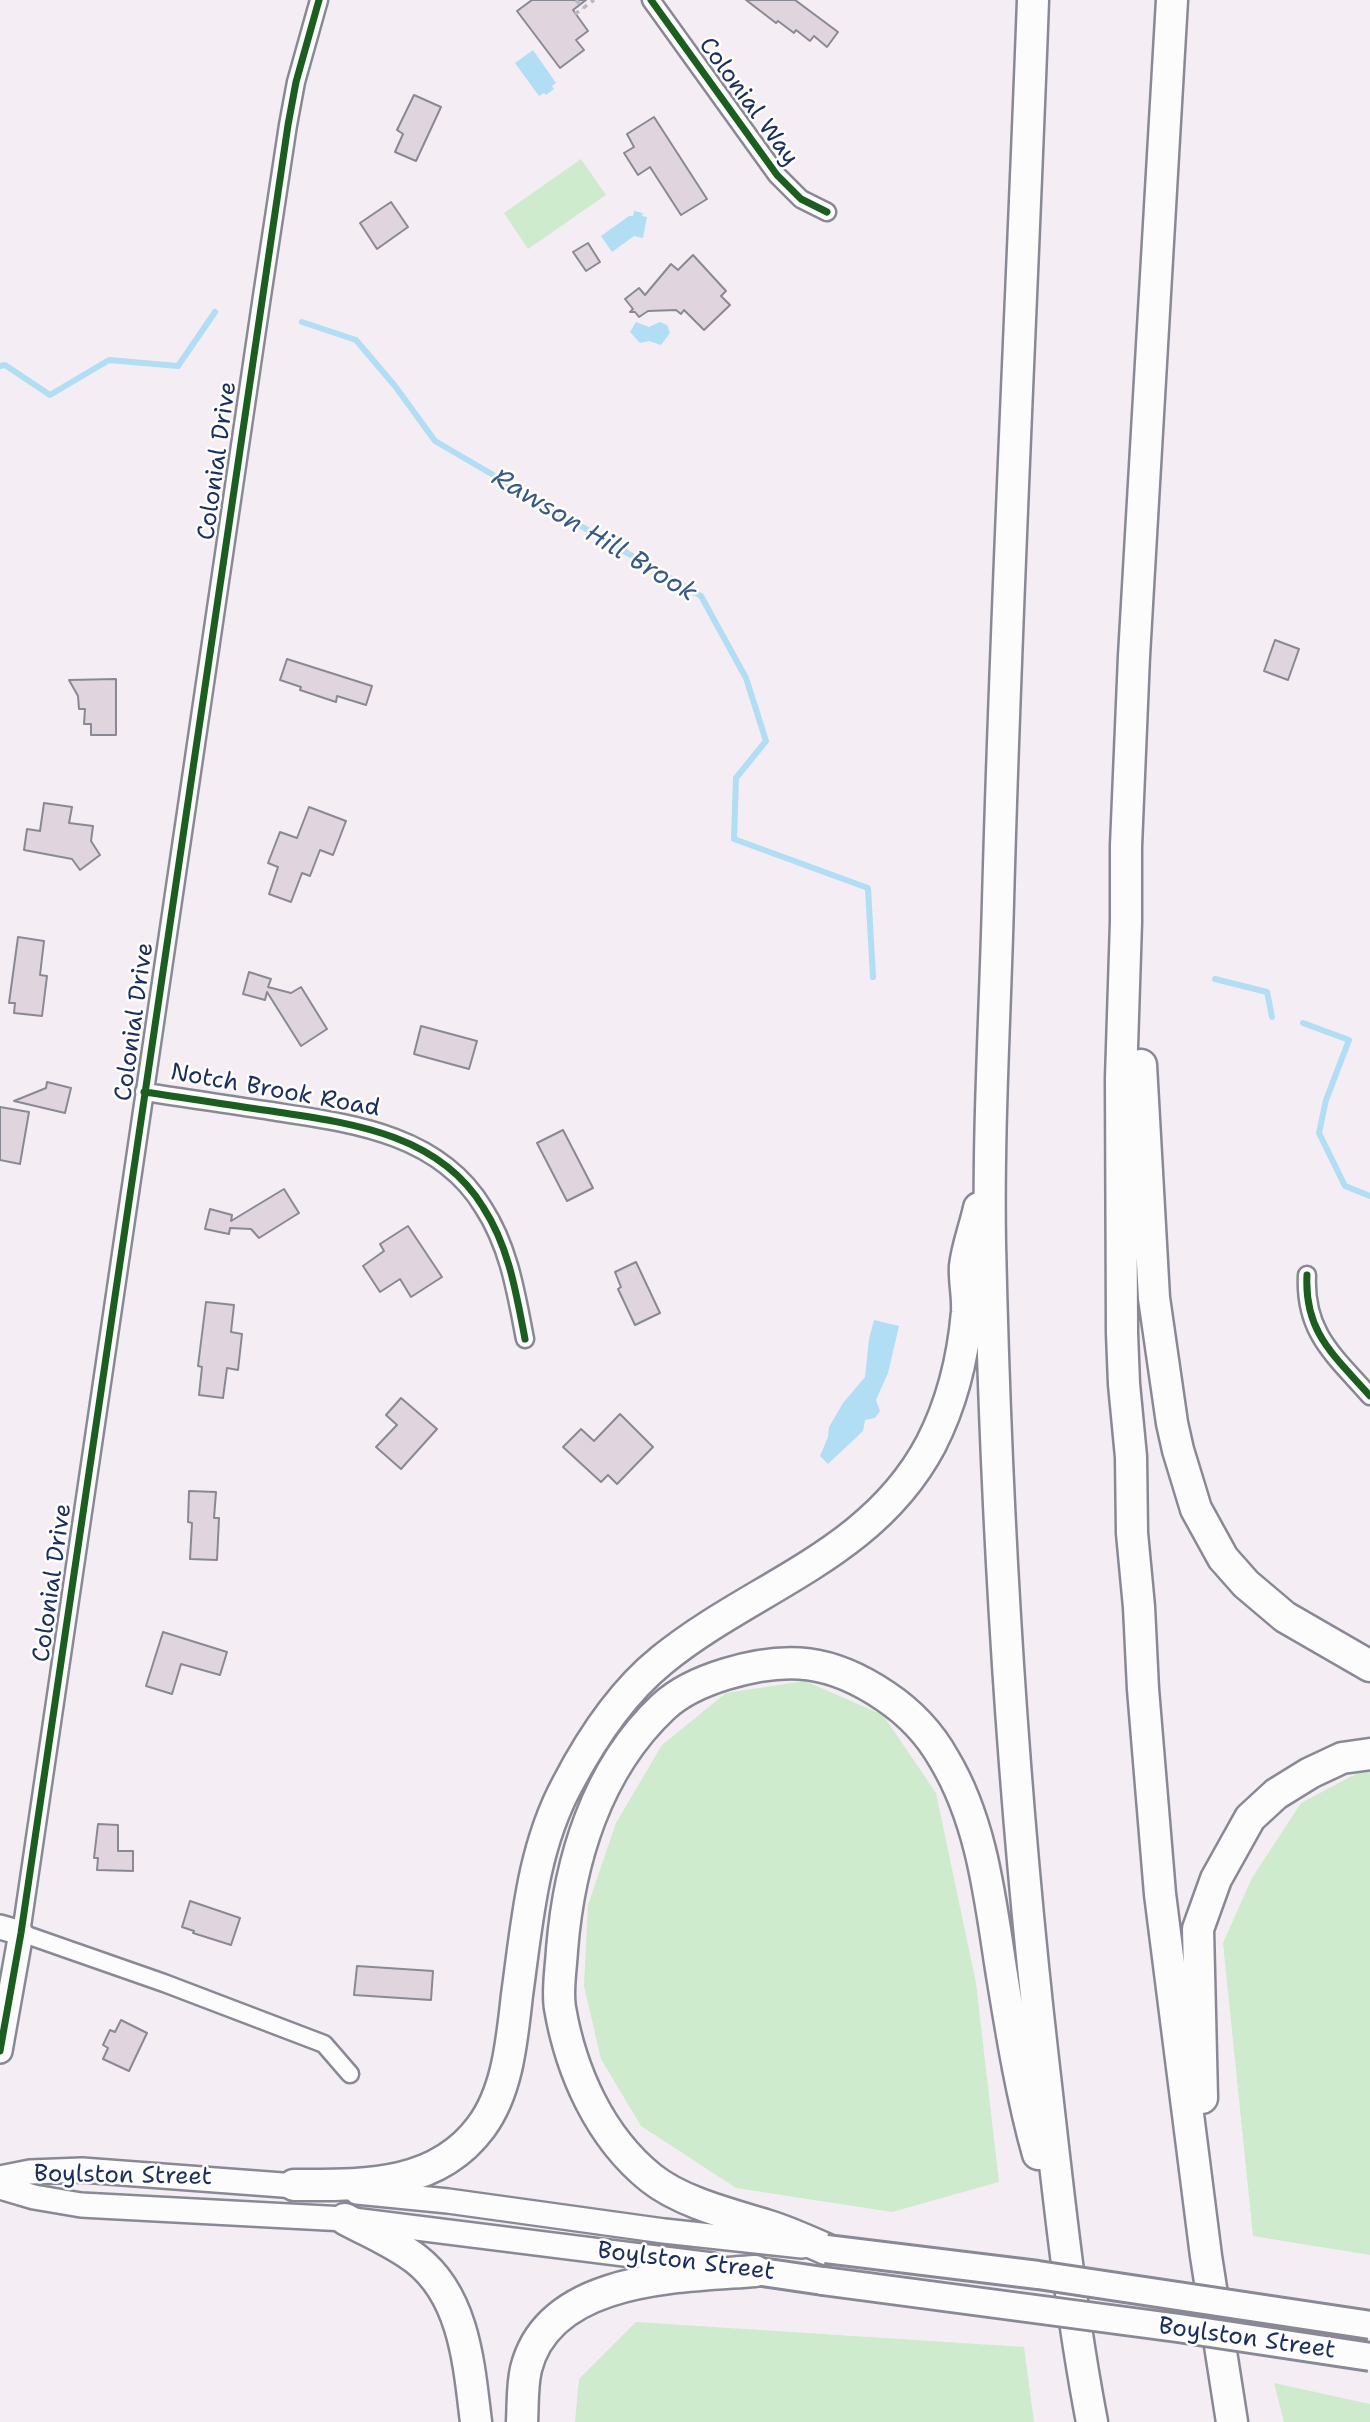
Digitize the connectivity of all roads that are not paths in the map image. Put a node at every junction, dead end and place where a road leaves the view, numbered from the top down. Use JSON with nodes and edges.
{"nodes":[{"id":1,"x":318,"y":0,"type":"edge"},
{"id":2,"x":651,"y":0,"type":"edge"},
{"id":3,"x":1033,"y":0,"type":"edge"},
{"id":4,"x":1172,"y":0,"type":"edge"},
{"id":5,"x":827,"y":212,"type":"dead end"},
{"id":6,"x":1126,"y":922,"type":"junction"},
{"id":7,"x":144,"y":1092,"type":"junction"},
{"id":8,"x":991,"y":1157,"type":"junction"},
{"id":9,"x":1307,"y":1275,"type":"dead end"},
{"id":10,"x":525,"y":1339,"type":"dead end"},
{"id":11,"x":1370,"y":1396,"type":"edge"},
{"id":12,"x":1370,"y":1666,"type":"edge"},
{"id":13,"x":1370,"y":1754,"type":"edge"},
{"id":14,"x":10,"y":1930,"type":"edge"},
{"id":15,"x":0,"y":2051,"type":"edge"},
{"id":16,"x":350,"y":2074,"type":"dead end"},
{"id":17,"x":0,"y":2178,"type":"edge"},
{"id":18,"x":294,"y":2185,"type":"junction"},
{"id":19,"x":0,"y":2187,"type":"edge"},
{"id":20,"x":345,"y":2219,"type":"junction"},
{"id":21,"x":826,"y":2249,"type":"junction"},
{"id":22,"x":1206,"y":2256,"type":"junction"},
{"id":23,"x":1068,"y":2263,"type":"junction"},
{"id":24,"x":755,"y":2271,"type":"junction"},
{"id":25,"x":1370,"y":2311,"type":"edge"},
{"id":26,"x":1286,"y":2312,"type":"junction"},
{"id":27,"x":1370,"y":2325,"type":"edge"},
{"id":28,"x":1370,"y":2357,"type":"edge"},
{"id":29,"x":1223,"y":2370,"type":"junction"},
{"id":30,"x":476,"y":2422,"type":"edge"},
{"id":31,"x":522,"y":2422,"type":"edge"},
{"id":32,"x":1092,"y":2422,"type":"edge"},
{"id":33,"x":1232,"y":2422,"type":"edge"},
{"id":34,"x":1240,"y":2422,"type":"edge"}],
"edges":[{"from":1,"to":7,"type":"street","name":"Colonial Drive"},
{"from":2,"to":5,"type":"street","name":"Colonial Way"},
{"from":3,"to":8,"type":"highway"},
{"from":4,"to":6,"type":"highway"},
{"from":6,"to":12,"type":"highway"},
{"from":6,"to":22,"type":"highway"},
{"from":7,"to":10,"type":"street","name":"Notch Brook Road"},
{"from":7,"to":14,"type":"street","name":"Colonial Drive"},
{"from":8,"to":18,"type":"highway"},
{"from":8,"to":23,"type":"highway"},
{"from":9,"to":11,"type":"street"},
{"from":13,"to":22,"type":"highway"},
{"from":14,"to":15,"type":"main road","name":"Colonial Drive"},
{"from":14,"to":16,"type":"street"},
{"from":17,"to":18,"type":"main road","name":"Boylston Street"},
{"from":18,"to":21,"type":"main road","name":"Boylston Street"},
{"from":19,"to":20,"type":"main road","name":"Boylston Street"},
{"from":20,"to":24,"type":"main road","name":"Boylston Street"},
{"from":20,"to":30,"type":"highway"},
{"from":21,"to":23,"type":"highway"},
{"from":21,"to":26,"type":"main road","name":"Boylston Street","bridge":true},
{"from":22,"to":29,"type":"highway"},
{"from":23,"to":32,"type":"highway"},
{"from":24,"to":28,"type":"main road","name":"Boylston Street","bridge":true},
{"from":24,"to":31,"type":"highway"},
{"from":25,"to":26,"type":"highway","bridge":true},
{"from":26,"to":27,"type":"main road","name":"Boylston Street","bridge":true},
{"from":29,"to":33,"type":"highway"},
{"from":29,"to":34,"type":"highway"}]}
